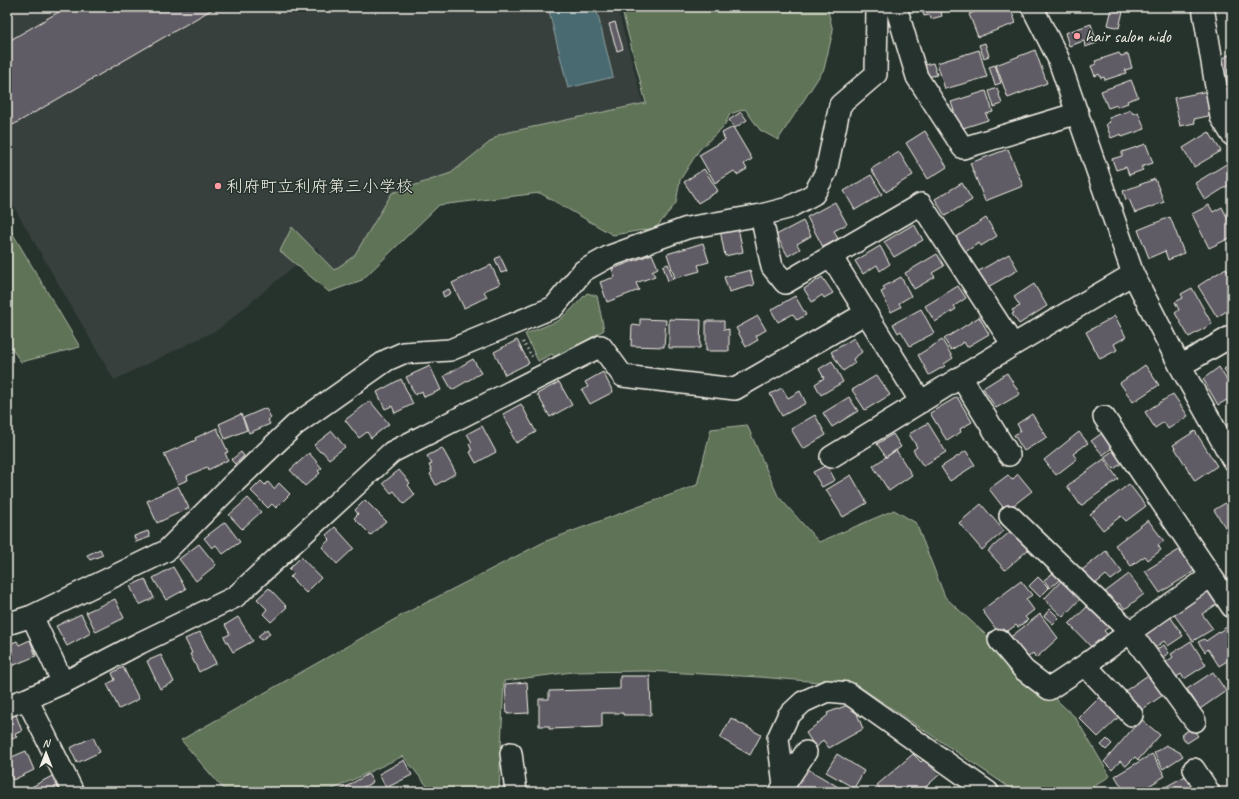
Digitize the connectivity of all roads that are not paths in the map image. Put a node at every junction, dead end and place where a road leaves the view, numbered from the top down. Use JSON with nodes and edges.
{"nodes":[{"id":1,"x":877,"y":7,"type":"edge"},
{"id":2,"x":896,"y":7,"type":"edge"},
{"id":3,"x":1032,"y":7,"type":"edge"},
{"id":4,"x":1203,"y":7,"type":"edge"},
{"id":5,"x":1078,"y":113,"type":"junction"},
{"id":6,"x":1232,"y":135,"type":"edge"},
{"id":7,"x":761,"y":215,"type":"junction"},
{"id":8,"x":831,"y":256,"type":"junction"},
{"id":9,"x":1133,"y":274,"type":"junction"},
{"id":10,"x":866,"y":313,"type":"junction"},
{"id":11,"x":1232,"y":336,"type":"edge"},
{"id":12,"x":1013,"y":345,"type":"junction"},
{"id":13,"x":1180,"y":366,"type":"junction"},
{"id":14,"x":962,"y":377,"type":"junction"},
{"id":15,"x":921,"y":402,"type":"junction"},
{"id":16,"x":1104,"y":417,"type":"dead end"},
{"id":17,"x":1009,"y":455,"type":"dead end"},
{"id":18,"x":831,"y":457,"type":"dead end"},
{"id":19,"x":1232,"y":459,"type":"edge"},
{"id":20,"x":1010,"y":516,"type":"dead end"},
{"id":21,"x":1211,"y":576,"type":"junction"},
{"id":22,"x":1232,"y":607,"type":"edge"},
{"id":23,"x":32,"y":616,"type":"junction"},
{"id":24,"x":7,"y":624,"type":"edge"},
{"id":25,"x":1130,"y":632,"type":"junction"},
{"id":26,"x":999,"y":640,"type":"dead end"},
{"id":27,"x":1086,"y":665,"type":"junction"},
{"id":28,"x":63,"y":683,"type":"junction"},
{"id":29,"x":28,"y":699,"type":"junction"},
{"id":30,"x":7,"y":706,"type":"edge"},
{"id":31,"x":1132,"y":715,"type":"dead end"},
{"id":32,"x":1195,"y":721,"type":"dead end"},
{"id":33,"x":806,"y":752,"type":"dead end"},
{"id":34,"x":511,"y":753,"type":"dead end"},
{"id":35,"x":1194,"y":769,"type":"dead end"},
{"id":36,"x":781,"y":788,"type":"edge"},
{"id":37,"x":73,"y":792,"type":"edge"},
{"id":38,"x":516,"y":792,"type":"edge"},
{"id":39,"x":988,"y":792,"type":"edge"},
{"id":40,"x":1209,"y":792,"type":"edge"}],
"edges":[{"from":1,"to":7,"type":"street"},
{"from":2,"to":5,"type":"street"},
{"from":3,"to":5,"type":"street"},
{"from":4,"to":6,"type":"street"},
{"from":5,"to":9,"type":"street"},
{"from":7,"to":8,"type":"street"},
{"from":7,"to":23,"type":"street"},
{"from":8,"to":10,"type":"street"},
{"from":8,"to":12,"type":"street"},
{"from":9,"to":12,"type":"street"},
{"from":9,"to":13,"type":"street"},
{"from":10,"to":15,"type":"street"},
{"from":10,"to":28,"type":"street"},
{"from":11,"to":13,"type":"street"},
{"from":12,"to":14,"type":"street"},
{"from":13,"to":19,"type":"street"},
{"from":14,"to":15,"type":"street"},
{"from":14,"to":17,"type":"street"},
{"from":15,"to":18,"type":"street"},
{"from":16,"to":21,"type":"street"},
{"from":20,"to":25,"type":"street"},
{"from":21,"to":22,"type":"street"},
{"from":21,"to":25,"type":"street"},
{"from":23,"to":24,"type":"street"},
{"from":23,"to":28,"type":"street"},
{"from":25,"to":27,"type":"street"},
{"from":25,"to":32,"type":"street"},
{"from":26,"to":27,"type":"street"},
{"from":27,"to":31,"type":"street"},
{"from":28,"to":29,"type":"street"},
{"from":29,"to":30,"type":"street"},
{"from":29,"to":37,"type":"street"},
{"from":33,"to":36,"type":"street"},
{"from":34,"to":38,"type":"street"},
{"from":35,"to":40,"type":"street"},
{"from":36,"to":39,"type":"street"}]}
